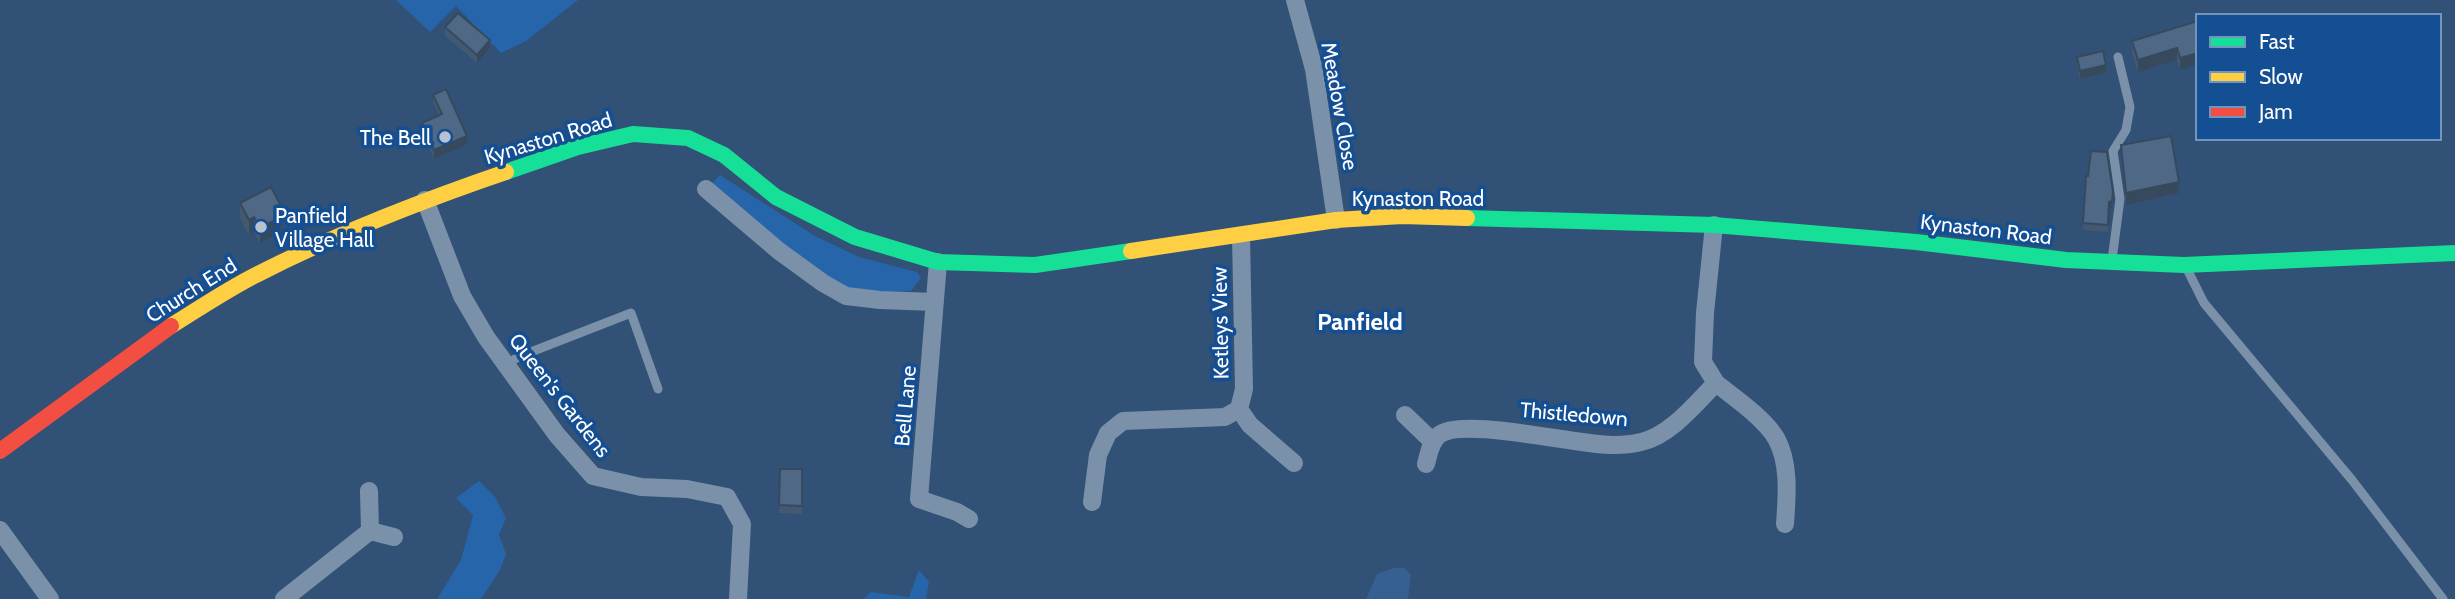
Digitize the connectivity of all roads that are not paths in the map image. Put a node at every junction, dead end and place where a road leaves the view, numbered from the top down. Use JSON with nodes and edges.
{"nodes":[{"id":1,"x":1295,"y":0,"type":"edge"},
{"id":2,"x":2118,"y":57,"type":"dead end"},
{"id":3,"x":706,"y":190,"type":"dead end"},
{"id":4,"x":425,"y":200,"type":"junction"},
{"id":5,"x":1336,"y":220,"type":"junction"},
{"id":6,"x":1714,"y":225,"type":"junction"},
{"id":7,"x":1241,"y":236,"type":"junction"},
{"id":8,"x":2455,"y":253,"type":"edge"},
{"id":9,"x":938,"y":262,"type":"junction"},
{"id":10,"x":2112,"y":262,"type":"junction"},
{"id":11,"x":2184,"y":265,"type":"junction"},
{"id":12,"x":935,"y":302,"type":"junction"},
{"id":13,"x":506,"y":365,"type":"junction"},
{"id":14,"x":1716,"y":383,"type":"junction"},
{"id":15,"x":658,"y":390,"type":"dead end"},
{"id":16,"x":1239,"y":410,"type":"junction"},
{"id":17,"x":1405,"y":415,"type":"dead end"},
{"id":18,"x":1433,"y":442,"type":"junction"},
{"id":19,"x":0,"y":452,"type":"edge"},
{"id":20,"x":1294,"y":463,"type":"dead end"},
{"id":21,"x":1426,"y":464,"type":"dead end"},
{"id":22,"x":369,"y":491,"type":"dead end"},
{"id":23,"x":1093,"y":502,"type":"dead end"},
{"id":24,"x":969,"y":519,"type":"dead end"},
{"id":25,"x":1785,"y":524,"type":"dead end"},
{"id":26,"x":0,"y":530,"type":"edge"},
{"id":27,"x":370,"y":531,"type":"junction"},
{"id":28,"x":394,"y":537,"type":"dead end"},
{"id":29,"x":50,"y":599,"type":"edge"},
{"id":30,"x":284,"y":599,"type":"edge"},
{"id":31,"x":738,"y":599,"type":"edge"},
{"id":32,"x":2443,"y":599,"type":"edge"}],
"edges":[{"from":1,"to":5,"type":"street","name":"Meadow Close"},
{"from":2,"to":10,"type":"lane"},
{"from":3,"to":12,"type":"street"},
{"from":4,"to":9,"type":"street","name":"Kynaston Road"},
{"from":4,"to":13,"type":"street","name":"Queen's Gardens"},
{"from":4,"to":19,"type":"street","name":"Church End"},
{"from":5,"to":6,"type":"street","name":"Kynaston Road"},
{"from":5,"to":7,"type":"street","name":"Kynaston Road"},
{"from":6,"to":10,"type":"street","name":"Kynaston Road"},
{"from":6,"to":14,"type":"street"},
{"from":7,"to":9,"type":"street","name":"Kynaston Road"},
{"from":7,"to":16,"type":"street","name":"Ketleys View"},
{"from":8,"to":11,"type":"street","name":"Kynaston Road"},
{"from":9,"to":12,"type":"street","name":"Bell Lane"},
{"from":10,"to":11,"type":"street","name":"Kynaston Road"},
{"from":11,"to":32,"type":"lane"},
{"from":12,"to":24,"type":"street","name":"Bell Lane"},
{"from":13,"to":15,"type":"lane"},
{"from":13,"to":31,"type":"street","name":"Queen's Gardens"},
{"from":14,"to":18,"type":"street","name":"Thistledown"},
{"from":14,"to":25,"type":"street"},
{"from":16,"to":20,"type":"street","name":"Ketleys View"},
{"from":16,"to":23,"type":"street","name":"Ketleys View"},
{"from":17,"to":18,"type":"street"},
{"from":18,"to":21,"type":"street"},
{"from":22,"to":27,"type":"street"},
{"from":26,"to":29,"type":"street"},
{"from":27,"to":28,"type":"street"},
{"from":27,"to":30,"type":"street"}]}
